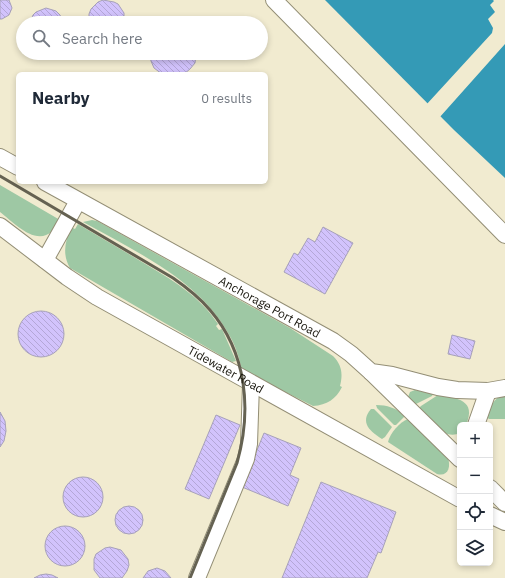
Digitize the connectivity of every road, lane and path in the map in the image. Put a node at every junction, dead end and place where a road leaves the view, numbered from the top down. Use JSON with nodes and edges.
{"nodes":[{"id":1,"x":274,"y":0,"type":"edge"},
{"id":2,"x":0,"y":157,"type":"edge"},
{"id":3,"x":16,"y":166,"type":"edge"},
{"id":4,"x":48,"y":184,"type":"edge"},
{"id":5,"x":78,"y":201,"type":"junction"},
{"id":6,"x":0,"y":226,"type":"edge"},
{"id":7,"x":505,"y":235,"type":"edge"},
{"id":8,"x":45,"y":260,"type":"junction"},
{"id":9,"x":371,"y":372,"type":"junction"},
{"id":10,"x":251,"y":384,"type":"junction"},
{"id":11,"x":505,"y":388,"type":"edge"},
{"id":12,"x":488,"y":390,"type":"junction"},
{"id":13,"x":477,"y":422,"type":"edge"},
{"id":14,"x":458,"y":458,"type":"edge"},
{"id":15,"x":493,"y":491,"type":"edge"},
{"id":16,"x":457,"y":497,"type":"edge"},
{"id":17,"x":505,"y":503,"type":"edge"},
{"id":18,"x":493,"y":516,"type":"edge"},
{"id":19,"x":505,"y":522,"type":"edge"},
{"id":20,"x":197,"y":578,"type":"edge"}],
"edges":[{"from":1,"to":7,"type":"street"},
{"from":2,"to":3,"type":"street"},
{"from":4,"to":5,"type":"street","name":"Anchorage Port Road"},
{"from":5,"to":8,"type":"street"},
{"from":5,"to":9,"type":"street","name":"Anchorage Port Road"},
{"from":6,"to":8,"type":"street","name":"Tidewater Road"},
{"from":8,"to":10,"type":"street","name":"Tidewater Road"},
{"from":9,"to":12,"type":"street"},
{"from":9,"to":14,"type":"street","name":"Anchorage Port Road"},
{"from":10,"to":16,"type":"street","name":"Tidewater Road"},
{"from":10,"to":20,"type":"street"},
{"from":11,"to":12,"type":"street"},
{"from":12,"to":13,"type":"street"},
{"from":15,"to":17,"type":"street"},
{"from":18,"to":19,"type":"street"}]}
